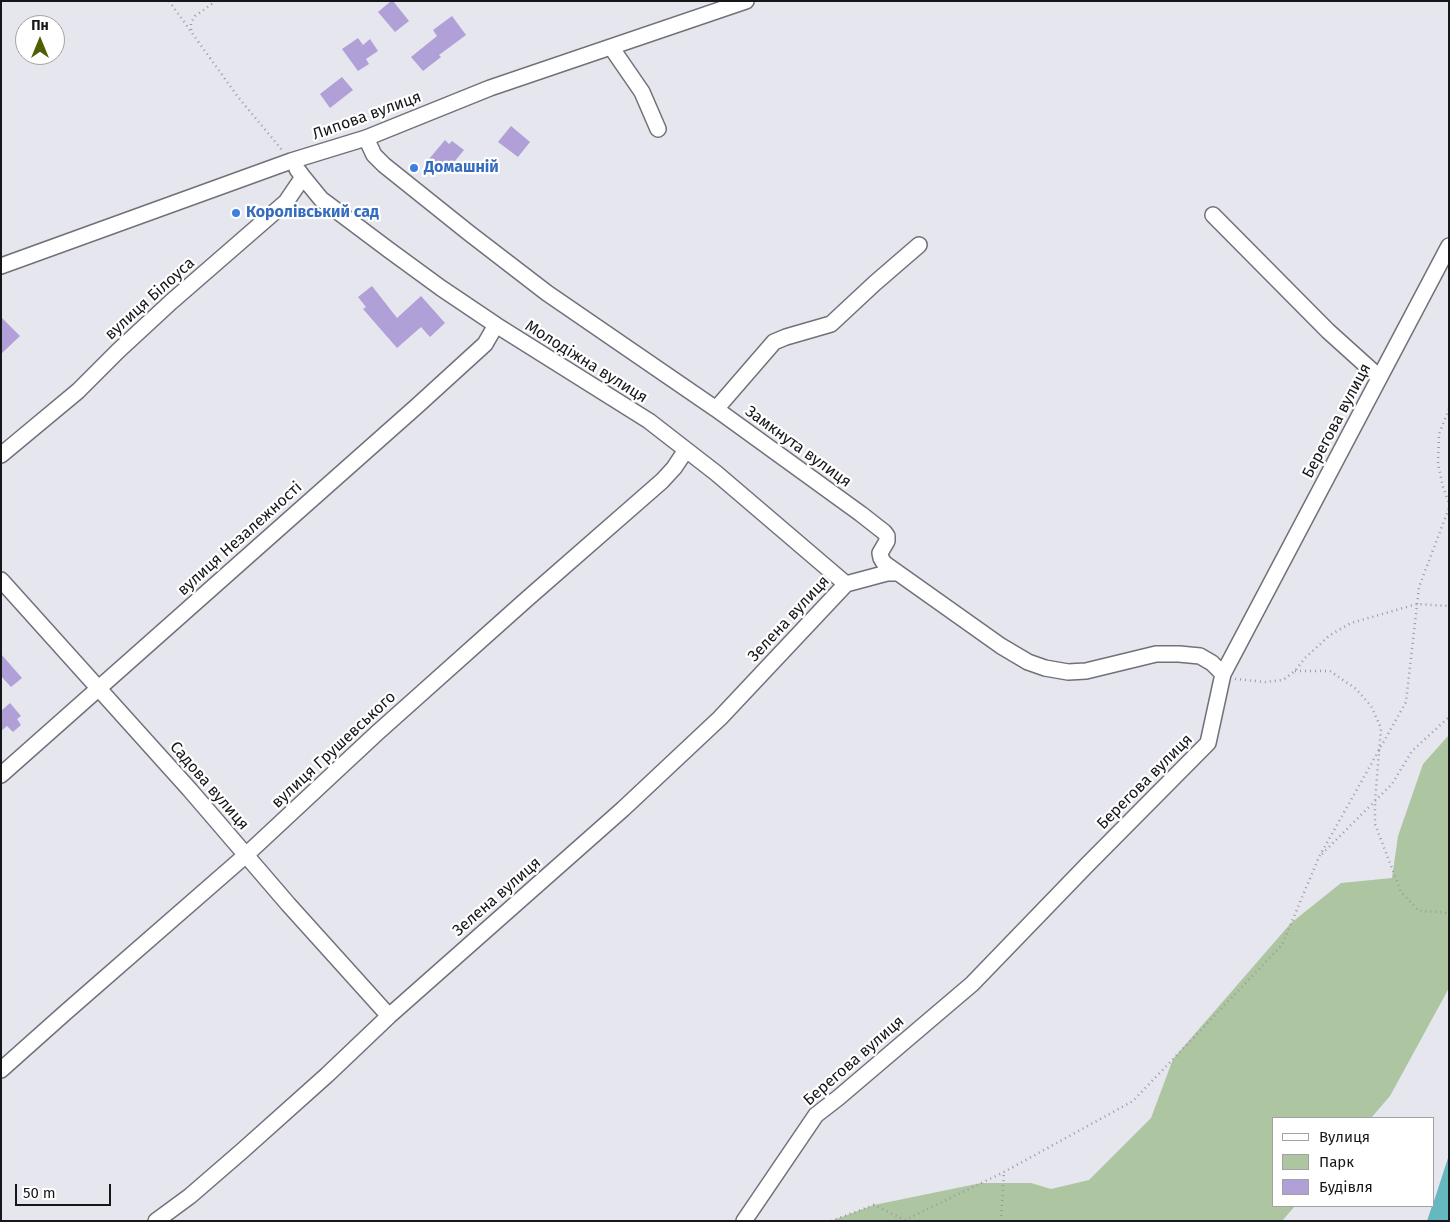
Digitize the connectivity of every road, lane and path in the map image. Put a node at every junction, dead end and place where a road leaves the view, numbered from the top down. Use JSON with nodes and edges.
{"nodes":[{"id":1,"x":169,"y":1,"type":"edge"},
{"id":2,"x":216,"y":1,"type":"edge"},
{"id":3,"x":746,"y":1,"type":"edge"},
{"id":4,"x":192,"y":32,"type":"junction"},
{"id":5,"x":611,"y":48,"type":"junction"},
{"id":6,"x":658,"y":129,"type":"dead end"},
{"id":7,"x":366,"y":138,"type":"junction"},
{"id":8,"x":291,"y":161,"type":"junction"},
{"id":9,"x":303,"y":177,"type":"junction"},
{"id":10,"x":1213,"y":215,"type":"dead end"},
{"id":11,"x":918,"y":245,"type":"dead end"},
{"id":12,"x":1449,"y":246,"type":"edge"},
{"id":13,"x":1,"y":266,"type":"edge"},
{"id":14,"x":496,"y":326,"type":"junction"},
{"id":15,"x":1379,"y":377,"type":"junction"},
{"id":16,"x":716,"y":409,"type":"junction"},
{"id":17,"x":1449,"y":409,"type":"edge"},
{"id":18,"x":686,"y":450,"type":"junction"},
{"id":19,"x":1,"y":455,"type":"edge"},
{"id":20,"x":1449,"y":504,"type":"edge"},
{"id":21,"x":1449,"y":508,"type":"edge"},
{"id":22,"x":898,"y":573,"type":"junction"},
{"id":23,"x":1,"y":580,"type":"edge"},
{"id":24,"x":846,"y":584,"type":"junction"},
{"id":25,"x":1417,"y":604,"type":"junction"},
{"id":26,"x":1449,"y":606,"type":"edge"},
{"id":27,"x":1295,"y":671,"type":"junction"},
{"id":28,"x":1223,"y":674,"type":"junction"},
{"id":29,"x":98,"y":689,"type":"junction"},
{"id":30,"x":1449,"y":717,"type":"edge"},
{"id":31,"x":1378,"y":751,"type":"junction"},
{"id":32,"x":1,"y":775,"type":"edge"},
{"id":33,"x":1375,"y":801,"type":"junction"},
{"id":34,"x":246,"y":856,"type":"junction"},
{"id":35,"x":1319,"y":857,"type":"junction"},
{"id":36,"x":1449,"y":914,"type":"edge"},
{"id":37,"x":389,"y":1016,"type":"junction"},
{"id":38,"x":1,"y":1070,"type":"edge"},
{"id":39,"x":1004,"y":1172,"type":"junction"},
{"id":40,"x":156,"y":1221,"type":"edge"},
{"id":41,"x":744,"y":1221,"type":"edge"},
{"id":42,"x":831,"y":1221,"type":"edge"},
{"id":43,"x":1001,"y":1221,"type":"edge"}],
"edges":[{"from":1,"to":4,"type":"path"},
{"from":2,"to":4,"type":"path"},
{"from":3,"to":5,"type":"street","name":"Липова вулиця"},
{"from":4,"to":8,"type":"path"},
{"from":5,"to":6,"type":"street"},
{"from":5,"to":7,"type":"street","name":"Липова вулиця"},
{"from":7,"to":8,"type":"street","name":"Липова вулиця"},
{"from":7,"to":16,"type":"street","name":"Замкнута вулиця"},
{"from":8,"to":9,"type":"street"},
{"from":8,"to":13,"type":"street","name":"Липова вулиця"},
{"from":9,"to":14,"type":"street","name":"Молодіжна вулиця"},
{"from":9,"to":19,"type":"street","name":"вулиця Білоуса"},
{"from":10,"to":15,"type":"street"},
{"from":11,"to":16,"type":"street"},
{"from":12,"to":15,"type":"street","name":"Берегова вулиця"},
{"from":14,"to":18,"type":"street","name":"Молодіжна вулиця"},
{"from":14,"to":29,"type":"street","name":"вулиця Незалежності"},
{"from":15,"to":28,"type":"street","name":"Берегова вулиця"},
{"from":16,"to":22,"type":"street","name":"Замкнута вулиця"},
{"from":17,"to":20,"type":"path"},
{"from":18,"to":24,"type":"street","name":"Молодіжна вулиця"},
{"from":18,"to":34,"type":"street","name":"вулиця Грушевського"},
{"from":21,"to":25,"type":"path"},
{"from":22,"to":24,"type":"street"},
{"from":22,"to":28,"type":"street","name":"Замкнута вулиця"},
{"from":23,"to":29,"type":"street","name":"Садова вулиця"},
{"from":24,"to":37,"type":"street","name":"Зелена вулиця"},
{"from":25,"to":26,"type":"path"},
{"from":25,"to":27,"type":"path"},
{"from":25,"to":31,"type":"path"},
{"from":27,"to":28,"type":"path"},
{"from":27,"to":31,"type":"path"},
{"from":28,"to":41,"type":"street","name":"Берегова вулиця"},
{"from":29,"to":32,"type":"street","name":"вулиця Незалежності"},
{"from":29,"to":34,"type":"street","name":"Садова вулиця"},
{"from":30,"to":33,"type":"path"},
{"from":31,"to":33,"type":"path"},
{"from":31,"to":35,"type":"path"},
{"from":33,"to":35,"type":"path"},
{"from":33,"to":36,"type":"path"},
{"from":34,"to":37,"type":"street","name":"Садова вулиця"},
{"from":34,"to":38,"type":"street","name":"вулиця Грушевського"},
{"from":35,"to":39,"type":"path"},
{"from":37,"to":40,"type":"street","name":"Зелена вулиця"},
{"from":39,"to":42,"type":"path"},
{"from":39,"to":43,"type":"path"}]}
